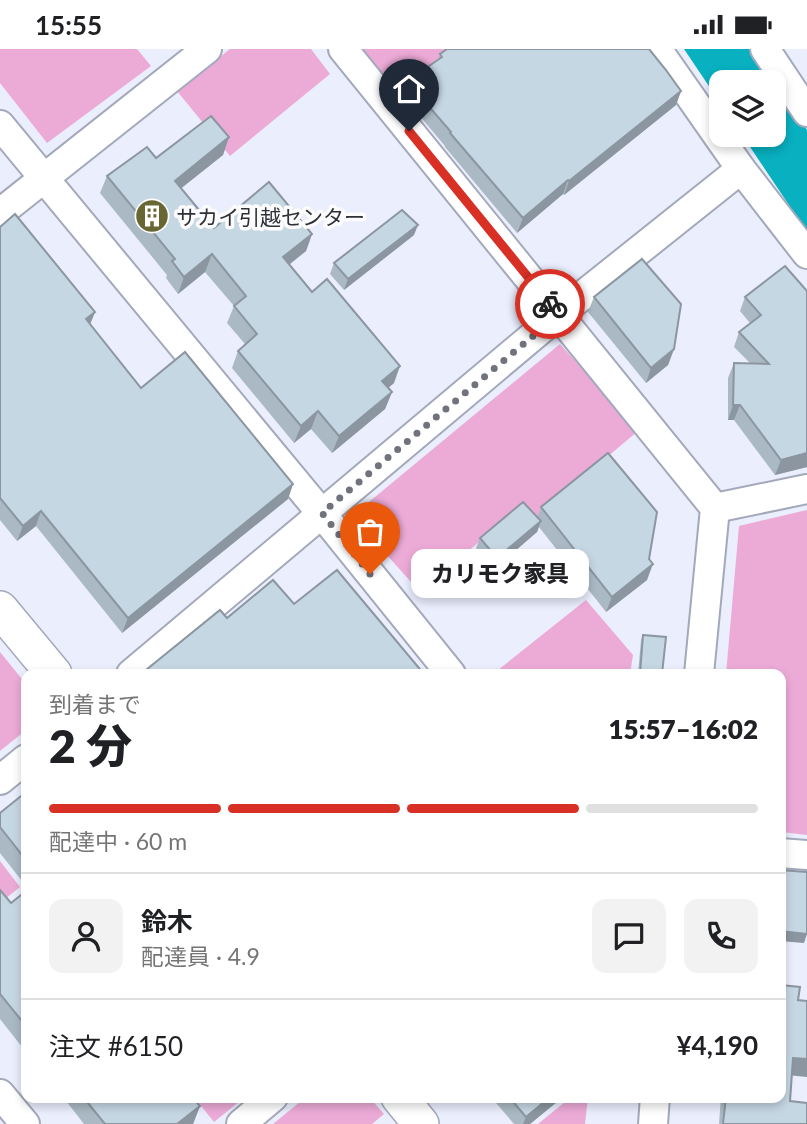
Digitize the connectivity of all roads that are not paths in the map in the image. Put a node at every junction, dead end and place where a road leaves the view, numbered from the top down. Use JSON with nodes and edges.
{"nodes":[{"id":1,"x":207,"y":49,"type":"edge"},
{"id":2,"x":343,"y":49,"type":"edge"},
{"id":3,"x":657,"y":49,"type":"edge"},
{"id":4,"x":765,"y":49,"type":"edge"},
{"id":5,"x":807,"y":112,"type":"edge"},
{"id":6,"x":0,"y":125,"type":"edge"},
{"id":7,"x":741,"y":169,"type":"junction"},
{"id":8,"x":44,"y":178,"type":"junction"},
{"id":9,"x":0,"y":213,"type":"edge"},
{"id":10,"x":807,"y":254,"type":"edge"},
{"id":11,"x":558,"y":315,"type":"junction"},
{"id":12,"x":807,"y":489,"type":"edge"},
{"id":13,"x":715,"y":508,"type":"junction"},
{"id":14,"x":322,"y":513,"type":"junction"},
{"id":15,"x":0,"y":609,"type":"edge"},
{"id":16,"x":50,"y":669,"type":"edge"},
{"id":17,"x":137,"y":669,"type":"edge"},
{"id":18,"x":447,"y":669,"type":"edge"},
{"id":19,"x":699,"y":669,"type":"edge"},
{"id":20,"x":21,"y":763,"type":"edge"},
{"id":21,"x":0,"y":780,"type":"edge"},
{"id":22,"x":786,"y":853,"type":"edge"},
{"id":23,"x":807,"y":855,"type":"edge"},
{"id":24,"x":0,"y":1094,"type":"edge"},
{"id":25,"x":267,"y":1103,"type":"edge"},
{"id":26,"x":404,"y":1103,"type":"edge"},
{"id":27,"x":655,"y":1103,"type":"edge"},
{"id":28,"x":25,"y":1124,"type":"edge"},
{"id":29,"x":241,"y":1124,"type":"edge"},
{"id":30,"x":421,"y":1124,"type":"edge"},
{"id":31,"x":653,"y":1124,"type":"edge"}],
"edges":[{"from":1,"to":8,"type":"street"},
{"from":2,"to":11,"type":"street"},
{"from":3,"to":7,"type":"street"},
{"from":4,"to":5,"type":"street"},
{"from":6,"to":8,"type":"street"},
{"from":7,"to":10,"type":"street"},
{"from":7,"to":11,"type":"street"},
{"from":8,"to":9,"type":"street"},
{"from":8,"to":14,"type":"street"},
{"from":11,"to":13,"type":"street"},
{"from":11,"to":14,"type":"street"},
{"from":12,"to":13,"type":"street"},
{"from":13,"to":19,"type":"street"},
{"from":14,"to":17,"type":"street"},
{"from":14,"to":18,"type":"street"},
{"from":15,"to":16,"type":"street"},
{"from":20,"to":21,"type":"street"},
{"from":22,"to":23,"type":"street"},
{"from":24,"to":28,"type":"street"},
{"from":25,"to":29,"type":"street"},
{"from":26,"to":30,"type":"street"},
{"from":27,"to":31,"type":"street"}]}
